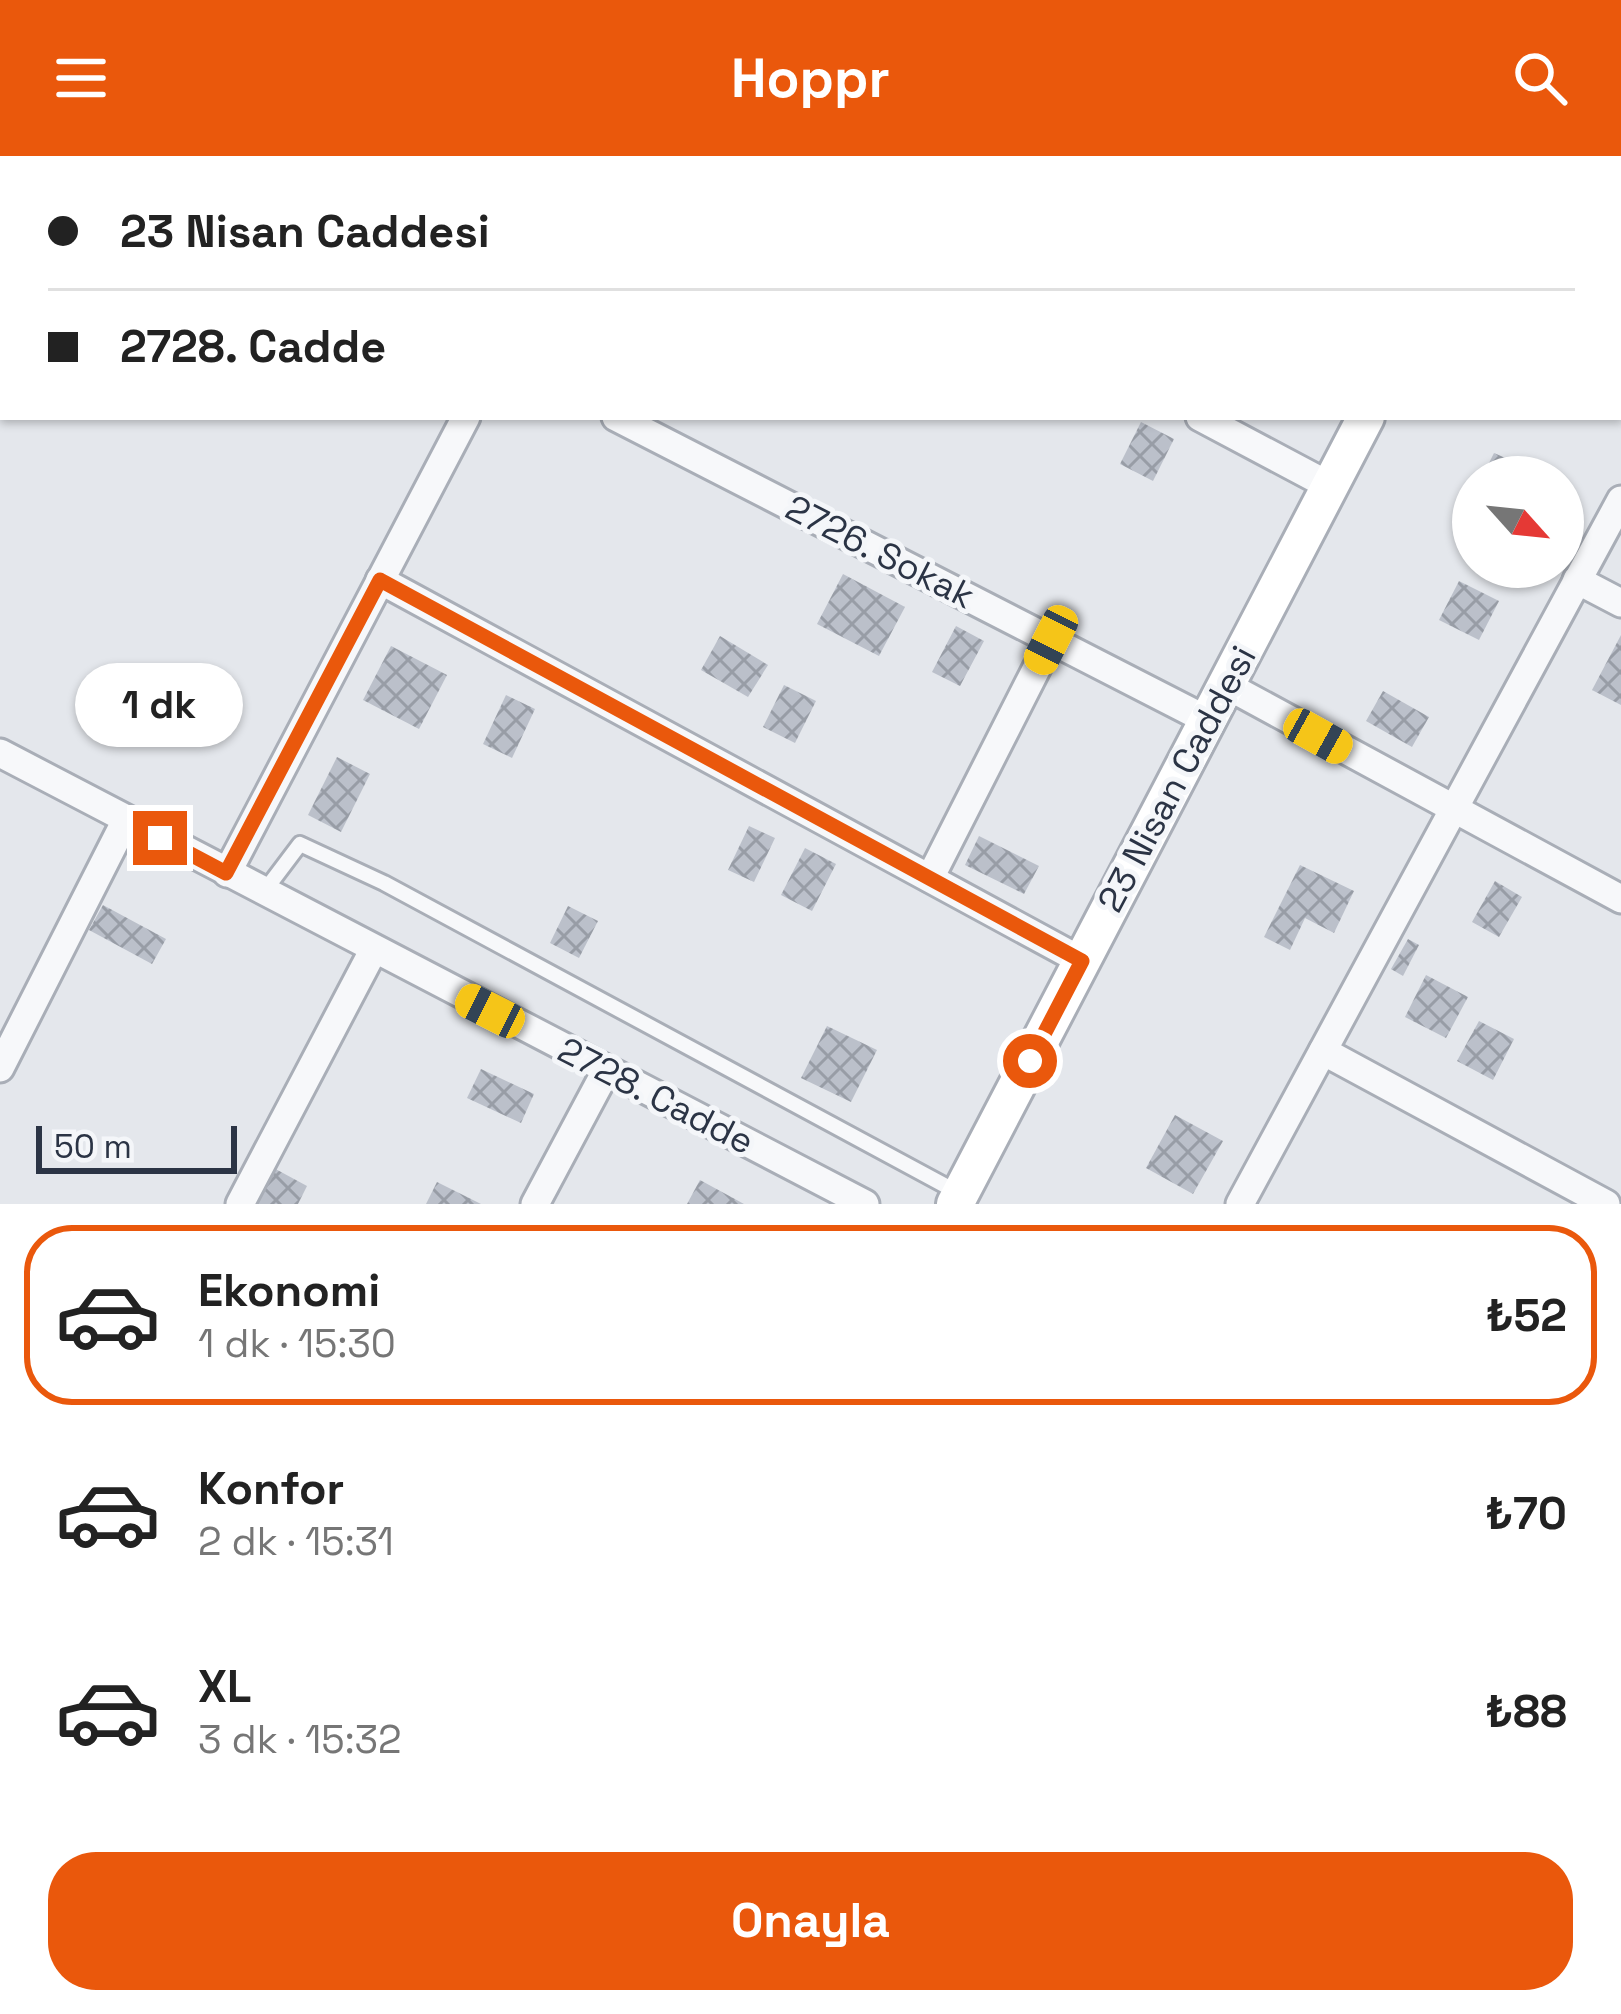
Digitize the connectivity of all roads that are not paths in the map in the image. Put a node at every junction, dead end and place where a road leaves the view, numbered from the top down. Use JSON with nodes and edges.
{"nodes":[{"id":1,"x":464,"y":420,"type":"edge"},
{"id":2,"x":622,"y":420,"type":"edge"},
{"id":3,"x":1206,"y":420,"type":"edge"},
{"id":4,"x":1364,"y":420,"type":"edge"},
{"id":5,"x":1330,"y":486,"type":"junction"},
{"id":6,"x":1621,"y":500,"type":"edge"},
{"id":7,"x":1584,"y":566,"type":"edge"},
{"id":8,"x":380,"y":580,"type":"junction"},
{"id":9,"x":1584,"y":584,"type":"edge"},
{"id":10,"x":1572,"y":588,"type":"edge"},
{"id":11,"x":1621,"y":603,"type":"edge"},
{"id":12,"x":1051,"y":640,"type":"junction"},
{"id":13,"x":1226,"y":685,"type":"junction"},
{"id":14,"x":1208,"y":720,"type":"junction"},
{"id":15,"x":0,"y":753,"type":"edge"},
{"id":16,"x":1454,"y":810,"type":"junction"},
{"id":17,"x":126,"y":820,"type":"junction"},
{"id":18,"x":226,"y":873,"type":"junction"},
{"id":19,"x":930,"y":878,"type":"junction"},
{"id":20,"x":263,"y":893,"type":"junction"},
{"id":21,"x":1621,"y":899,"type":"edge"},
{"id":22,"x":373,"y":951,"type":"junction"},
{"id":23,"x":1082,"y":961,"type":"junction"},
{"id":24,"x":1324,"y":1051,"type":"junction"},
{"id":25,"x":0,"y":1068,"type":"edge"},
{"id":26,"x":606,"y":1071,"type":"junction"},
{"id":27,"x":958,"y":1199,"type":"edge"},
{"id":28,"x":851,"y":1201,"type":"edge"},
{"id":29,"x":240,"y":1204,"type":"edge"},
{"id":30,"x":536,"y":1204,"type":"edge"},
{"id":31,"x":1240,"y":1204,"type":"edge"},
{"id":32,"x":1606,"y":1204,"type":"edge"}],
"edges":[{"from":1,"to":8,"type":"street"},
{"from":2,"to":12,"type":"street","name":"2726. Sokak"},
{"from":3,"to":5,"type":"street"},
{"from":4,"to":5,"type":"main road","name":"23 Nisan Caddesi"},
{"from":5,"to":13,"type":"main road","name":"23 Nisan Caddesi"},
{"from":6,"to":7,"type":"street"},
{"from":8,"to":18,"type":"street"},
{"from":8,"to":19,"type":"street"},
{"from":9,"to":11,"type":"street"},
{"from":10,"to":16,"type":"street"},
{"from":12,"to":14,"type":"street","name":"2726. Sokak"},
{"from":12,"to":19,"type":"street"},
{"from":13,"to":14,"type":"main road","name":"23 Nisan Caddesi"},
{"from":13,"to":16,"type":"street"},
{"from":14,"to":23,"type":"main road","name":"23 Nisan Caddesi"},
{"from":15,"to":17,"type":"street","name":"2728. Cadde"},
{"from":16,"to":21,"type":"street"},
{"from":16,"to":24,"type":"street"},
{"from":17,"to":18,"type":"street","name":"2728. Cadde"},
{"from":17,"to":25,"type":"street"},
{"from":18,"to":20,"type":"street","name":"2728. Cadde"},
{"from":19,"to":23,"type":"street"},
{"from":20,"to":22,"type":"street","name":"2728. Cadde"},
{"from":20,"to":27,"type":"lane"},
{"from":22,"to":26,"type":"street","name":"2728. Cadde"},
{"from":22,"to":29,"type":"street"},
{"from":23,"to":27,"type":"main road","name":"23 Nisan Caddesi"},
{"from":24,"to":31,"type":"street"},
{"from":24,"to":32,"type":"street"},
{"from":26,"to":28,"type":"street","name":"2728. Cadde"},
{"from":26,"to":30,"type":"street"}]}
